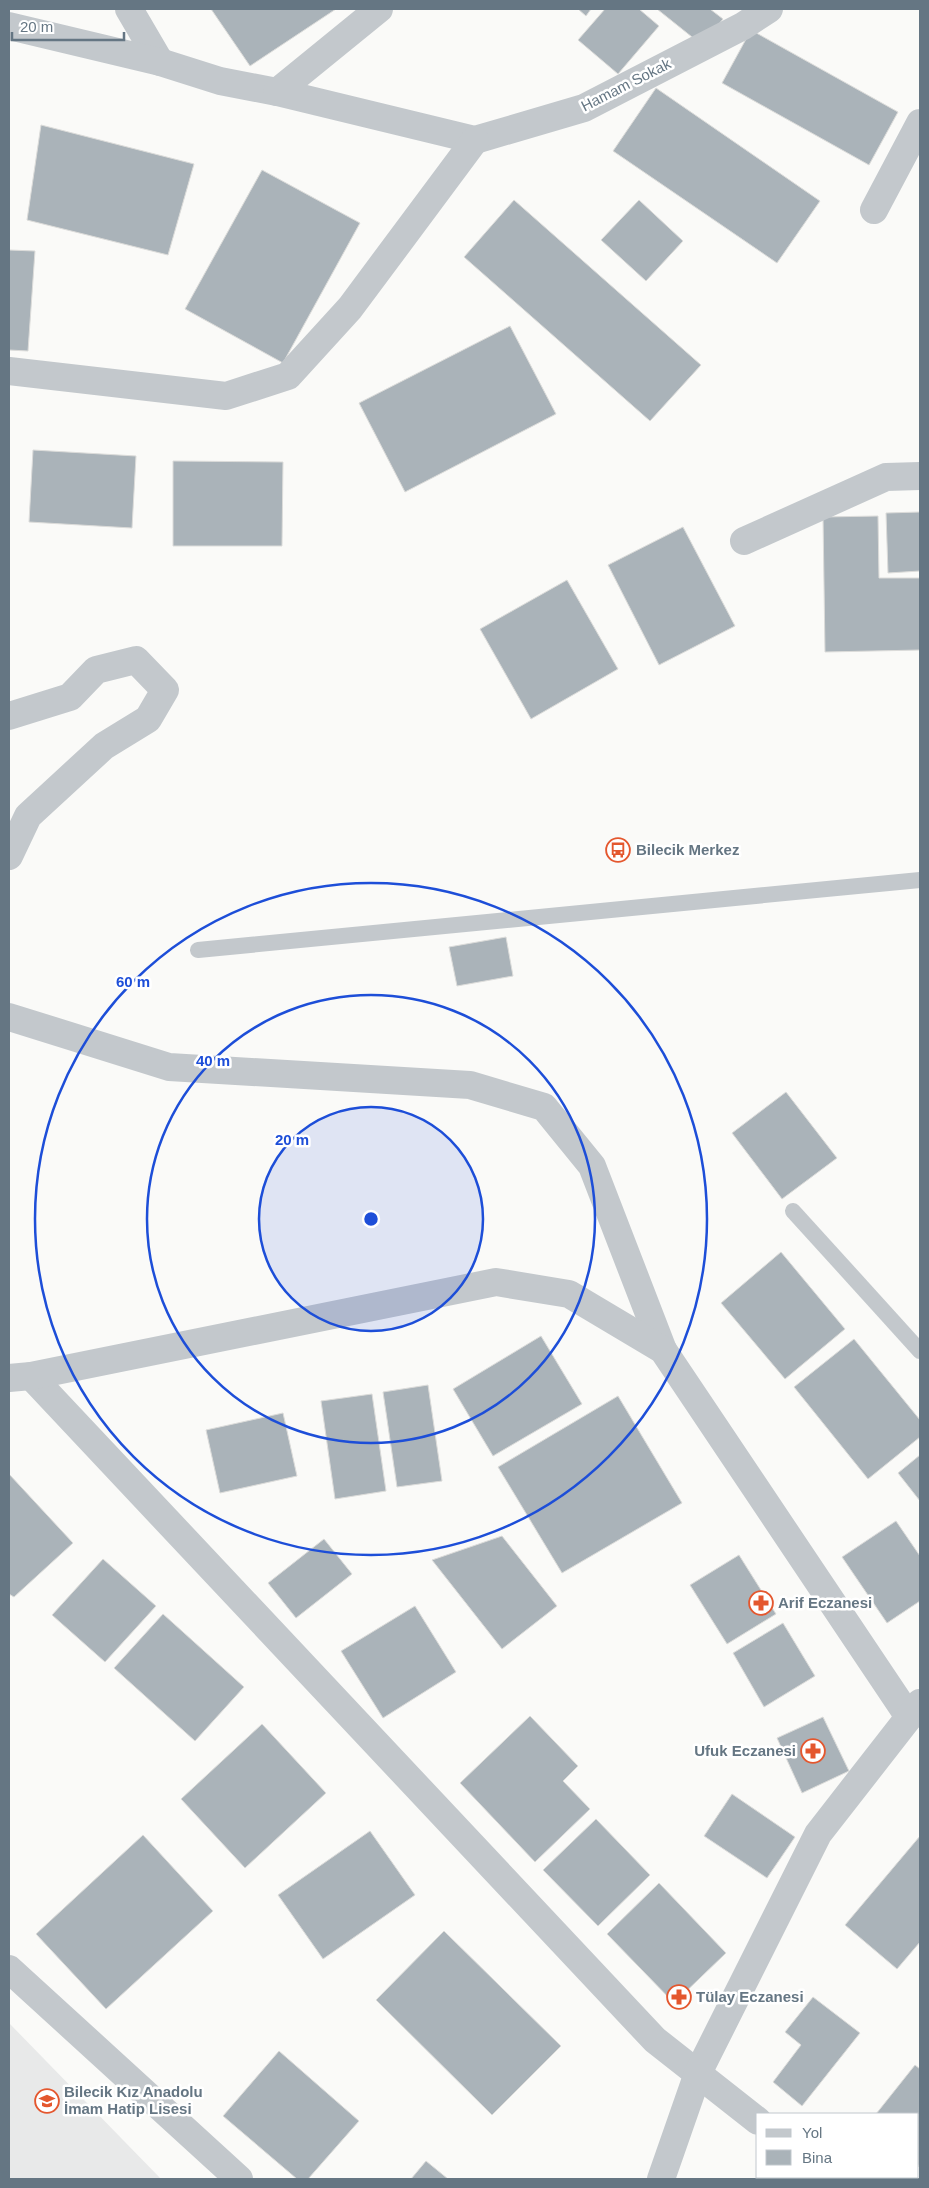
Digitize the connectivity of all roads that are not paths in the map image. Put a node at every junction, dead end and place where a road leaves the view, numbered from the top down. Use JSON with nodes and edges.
{"nodes":[{"id":1,"x":129,"y":9,"type":"edge"},
{"id":2,"x":379,"y":9,"type":"edge"},
{"id":3,"x":769,"y":9,"type":"edge"},
{"id":4,"x":9,"y":26,"type":"edge"},
{"id":5,"x":160,"y":62,"type":"junction"},
{"id":6,"x":277,"y":92,"type":"junction"},
{"id":7,"x":920,"y":123,"type":"edge"},
{"id":8,"x":475,"y":140,"type":"junction"},
{"id":9,"x":874,"y":210,"type":"dead end"},
{"id":10,"x":9,"y":371,"type":"edge"},
{"id":11,"x":920,"y":476,"type":"edge"},
{"id":12,"x":744,"y":541,"type":"dead end"},
{"id":13,"x":9,"y":716,"type":"edge"},
{"id":14,"x":9,"y":856,"type":"edge"},
{"id":15,"x":920,"y":880,"type":"edge"},
{"id":16,"x":198,"y":950,"type":"dead end"},
{"id":17,"x":9,"y":1017,"type":"edge"},
{"id":18,"x":793,"y":1211,"type":"dead end"},
{"id":19,"x":663,"y":1350,"type":"junction"},
{"id":20,"x":920,"y":1351,"type":"edge"},
{"id":21,"x":20,"y":1377,"type":"edge"},
{"id":22,"x":915,"y":1710,"type":"edge"},
{"id":23,"x":9,"y":1969,"type":"edge"},
{"id":24,"x":698,"y":2073,"type":"junction"},
{"id":25,"x":756,"y":2119,"type":"edge"},
{"id":26,"x":239,"y":2179,"type":"edge"},
{"id":27,"x":661,"y":2179,"type":"edge"}],
"edges":[{"from":1,"to":5,"type":"street"},
{"from":2,"to":6,"type":"street"},
{"from":3,"to":8,"type":"street","name":"Hamam Sokak"},
{"from":4,"to":5,"type":"street"},
{"from":5,"to":6,"type":"street"},
{"from":6,"to":8,"type":"street"},
{"from":7,"to":9,"type":"street"},
{"from":8,"to":10,"type":"street"},
{"from":11,"to":12,"type":"street"},
{"from":13,"to":14,"type":"street"},
{"from":15,"to":16,"type":"lane"},
{"from":17,"to":19,"type":"street"},
{"from":18,"to":20,"type":"lane"},
{"from":19,"to":21,"type":"street"},
{"from":19,"to":22,"type":"street"},
{"from":21,"to":24,"type":"street"},
{"from":22,"to":24,"type":"street"},
{"from":23,"to":26,"type":"street"},
{"from":24,"to":25,"type":"street"},
{"from":24,"to":27,"type":"street"}]}
